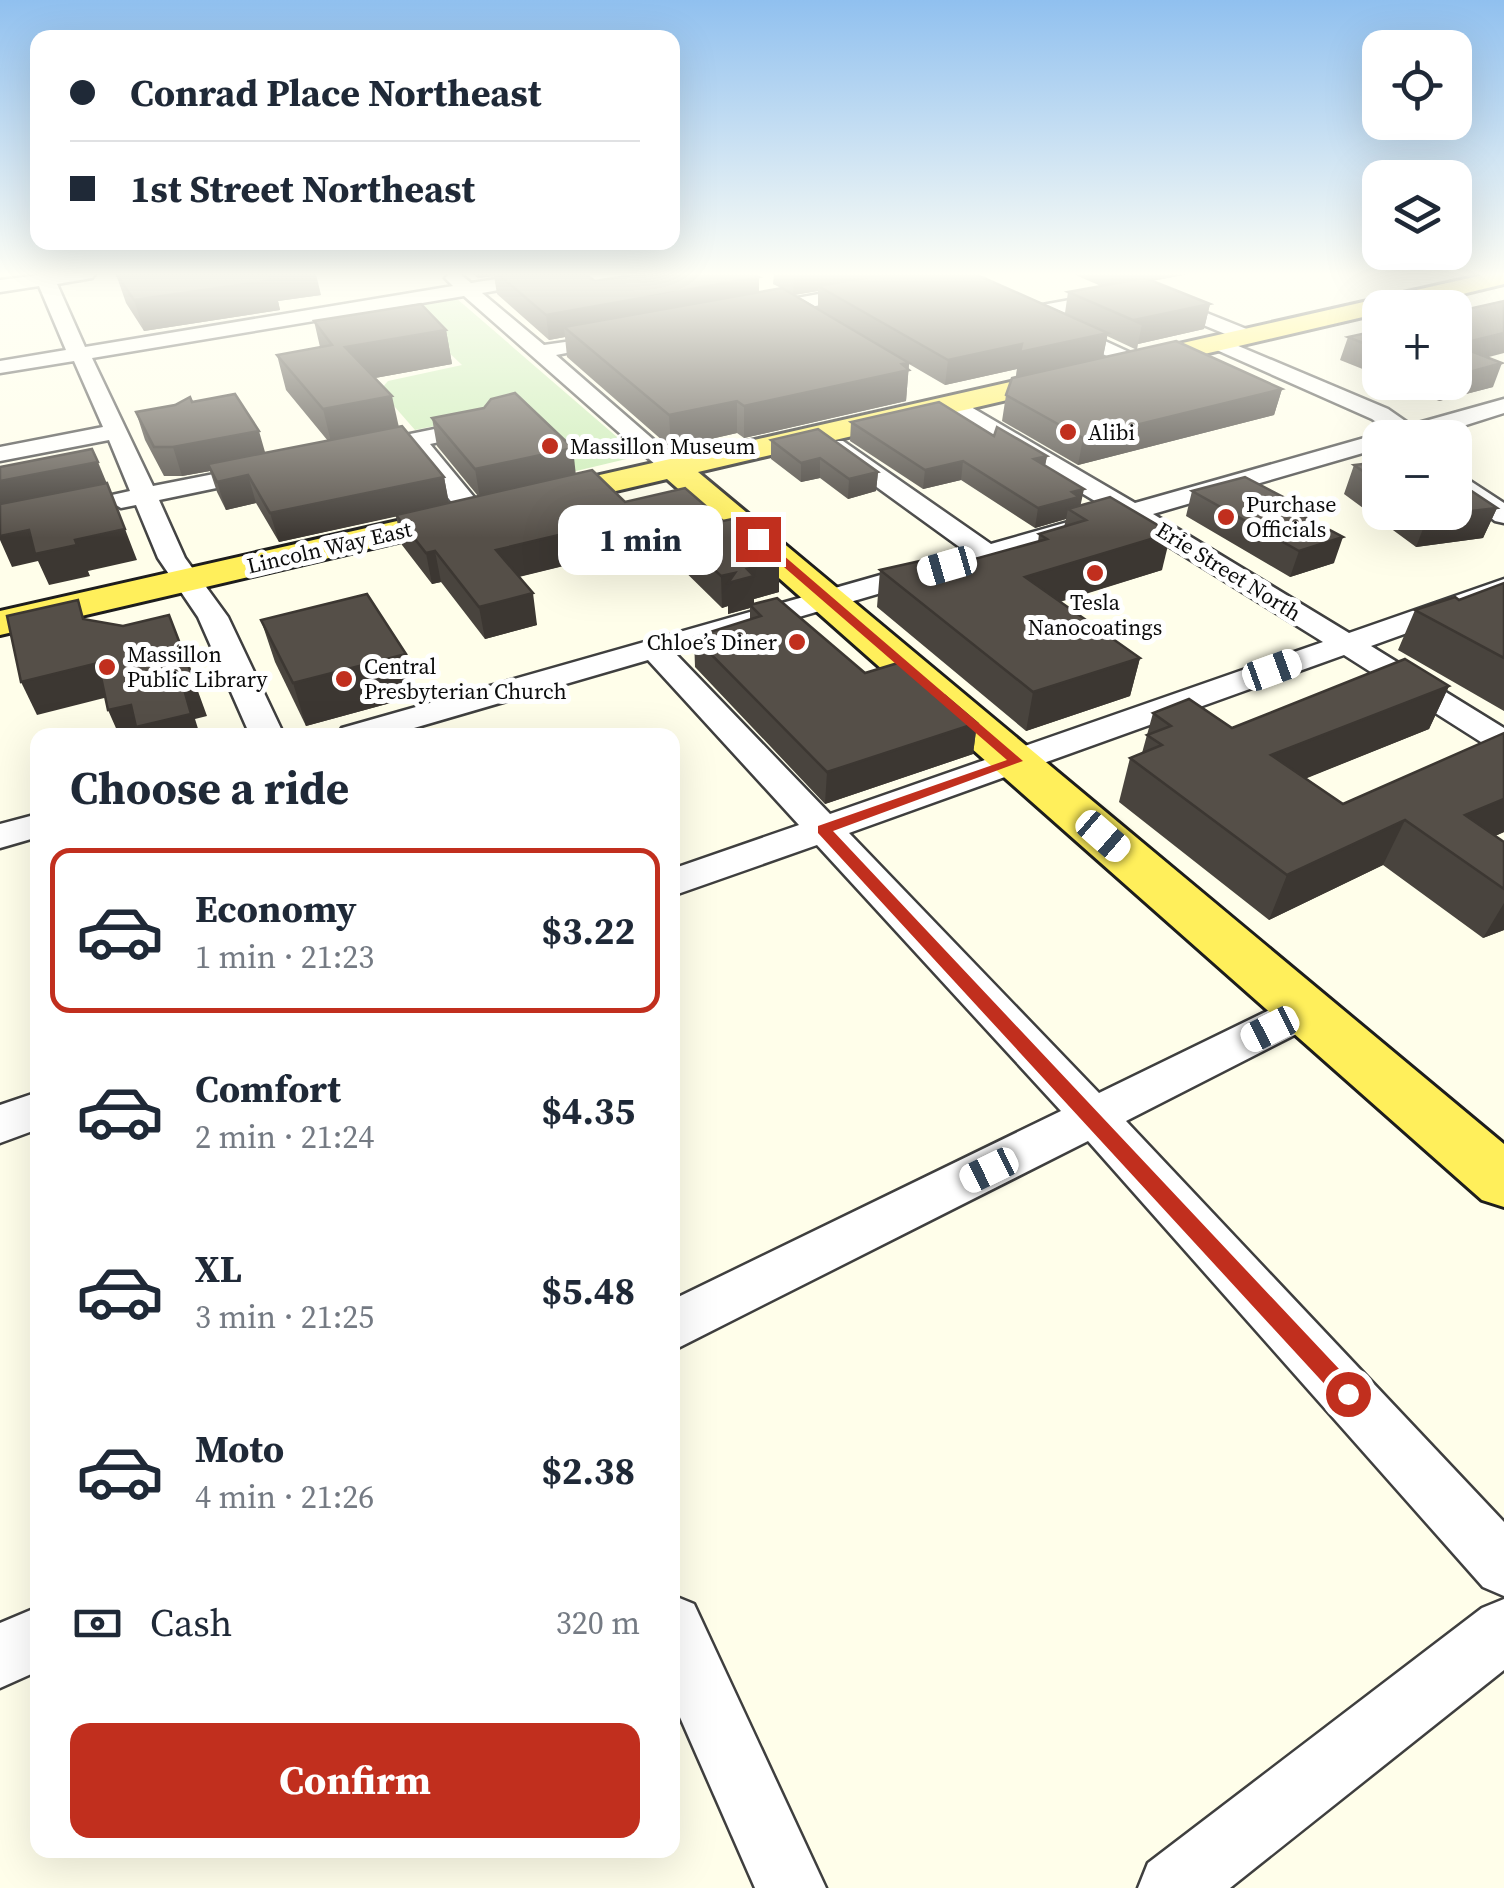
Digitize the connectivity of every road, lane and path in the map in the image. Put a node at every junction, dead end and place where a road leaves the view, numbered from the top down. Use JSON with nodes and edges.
{"nodes":[{"id":1,"x":30,"y":362,"type":"edge"},
{"id":2,"x":84,"y":362,"type":"edge"},
{"id":3,"x":551,"y":362,"type":"edge"},
{"id":4,"x":1135,"y":362,"type":"edge"},
{"id":5,"x":1261,"y":362,"type":"edge"},
{"id":6,"x":0,"y":367,"type":"edge"},
{"id":7,"x":914,"y":382,"type":"dead end"},
{"id":8,"x":951,"y":405,"type":"junction"},
{"id":9,"x":1504,"y":406,"type":"edge"},
{"id":10,"x":1383,"y":420,"type":"edge"},
{"id":11,"x":1458,"y":420,"type":"edge"},
{"id":12,"x":480,"y":427,"type":"edge"},
{"id":13,"x":116,"y":432,"type":"junction"},
{"id":14,"x":820,"y":435,"type":"junction"},
{"id":15,"x":414,"y":440,"type":"junction"},
{"id":16,"x":1362,"y":446,"type":"edge"},
{"id":17,"x":0,"y":454,"type":"edge"},
{"id":18,"x":337,"y":456,"type":"edge"},
{"id":19,"x":298,"y":464,"type":"edge"},
{"id":20,"x":674,"y":468,"type":"junction"},
{"id":21,"x":1472,"y":491,"type":"edge"},
{"id":22,"x":144,"y":496,"type":"junction"},
{"id":23,"x":90,"y":506,"type":"edge"},
{"id":24,"x":1134,"y":512,"type":"junction"},
{"id":25,"x":475,"y":514,"type":"junction"},
{"id":26,"x":1504,"y":515,"type":"edge"},
{"id":27,"x":987,"y":554,"type":"junction"},
{"id":28,"x":187,"y":580,"type":"junction"},
{"id":29,"x":1504,"y":588,"type":"edge"},
{"id":30,"x":829,"y":600,"type":"junction"},
{"id":31,"x":0,"y":623,"type":"edge"},
{"id":32,"x":1347,"y":644,"type":"junction"},
{"id":33,"x":654,"y":650,"type":"junction"},
{"id":34,"x":264,"y":728,"type":"edge"},
{"id":35,"x":379,"y":728,"type":"edge"},
{"id":36,"x":1504,"y":742,"type":"edge"},
{"id":37,"x":1016,"y":761,"type":"junction"},
{"id":38,"x":30,"y":827,"type":"edge"},
{"id":39,"x":823,"y":829,"type":"junction"},
{"id":40,"x":0,"y":836,"type":"edge"},
{"id":41,"x":680,"y":880,"type":"edge"},
{"id":42,"x":1305,"y":1011,"type":"junction"},
{"id":43,"x":30,"y":1113,"type":"edge"},
{"id":44,"x":1094,"y":1117,"type":"junction"},
{"id":45,"x":0,"y":1124,"type":"edge"},
{"id":46,"x":1504,"y":1181,"type":"edge"},
{"id":47,"x":680,"y":1323,"type":"edge"},
{"id":48,"x":1504,"y":1566,"type":"edge"},
{"id":49,"x":1504,"y":1630,"type":"edge"},
{"id":50,"x":30,"y":1642,"type":"edge"},
{"id":51,"x":680,"y":1644,"type":"edge"},
{"id":52,"x":0,"y":1656,"type":"edge"},
{"id":53,"x":791,"y":1888,"type":"edge"},
{"id":54,"x":1173,"y":1888,"type":"edge"}],
"edges":[{"from":1,"to":6,"type":"street"},
{"from":2,"to":13,"type":"street"},
{"from":3,"to":20,"type":"street"},
{"from":4,"to":8,"type":"main road","name":"Lincoln Way East"},
{"from":5,"to":10,"type":"street"},
{"from":7,"to":8,"type":"main road"},
{"from":8,"to":14,"type":"main road","name":"Lincoln Way East"},
{"from":8,"to":24,"type":"street","name":"Erie Street North"},
{"from":9,"to":11,"type":"street"},
{"from":12,"to":15,"type":"street"},
{"from":13,"to":17,"type":"street"},
{"from":13,"to":22,"type":"street"},
{"from":14,"to":20,"type":"main road","name":"Lincoln Way East"},
{"from":14,"to":27,"type":"street"},
{"from":15,"to":18,"type":"street"},
{"from":15,"to":25,"type":"street"},
{"from":16,"to":24,"type":"street"},
{"from":19,"to":22,"type":"street"},
{"from":20,"to":25,"type":"main road","name":"Lincoln Way East"},
{"from":20,"to":30,"type":"main road"},
{"from":21,"to":26,"type":"street"},
{"from":22,"to":23,"type":"street"},
{"from":22,"to":28,"type":"street"},
{"from":24,"to":27,"type":"street"},
{"from":24,"to":32,"type":"street","name":"Erie Street North"},
{"from":25,"to":28,"type":"main road","name":"Lincoln Way East"},
{"from":27,"to":30,"type":"street"},
{"from":28,"to":31,"type":"main road","name":"Lincoln Way East"},
{"from":28,"to":34,"type":"street"},
{"from":29,"to":32,"type":"street"},
{"from":30,"to":33,"type":"street"},
{"from":30,"to":37,"type":"main road"},
{"from":32,"to":36,"type":"street","name":"Erie Street North"},
{"from":32,"to":37,"type":"street"},
{"from":33,"to":35,"type":"street"},
{"from":33,"to":39,"type":"street"},
{"from":37,"to":39,"type":"street"},
{"from":37,"to":42,"type":"main road"},
{"from":38,"to":40,"type":"street"},
{"from":39,"to":41,"type":"street"},
{"from":39,"to":44,"type":"street"},
{"from":42,"to":44,"type":"street"},
{"from":42,"to":46,"type":"main road"},
{"from":43,"to":45,"type":"street"},
{"from":44,"to":47,"type":"street"},
{"from":44,"to":48,"type":"street"},
{"from":49,"to":54,"type":"street"},
{"from":50,"to":52,"type":"street"},
{"from":51,"to":53,"type":"street"}]}
